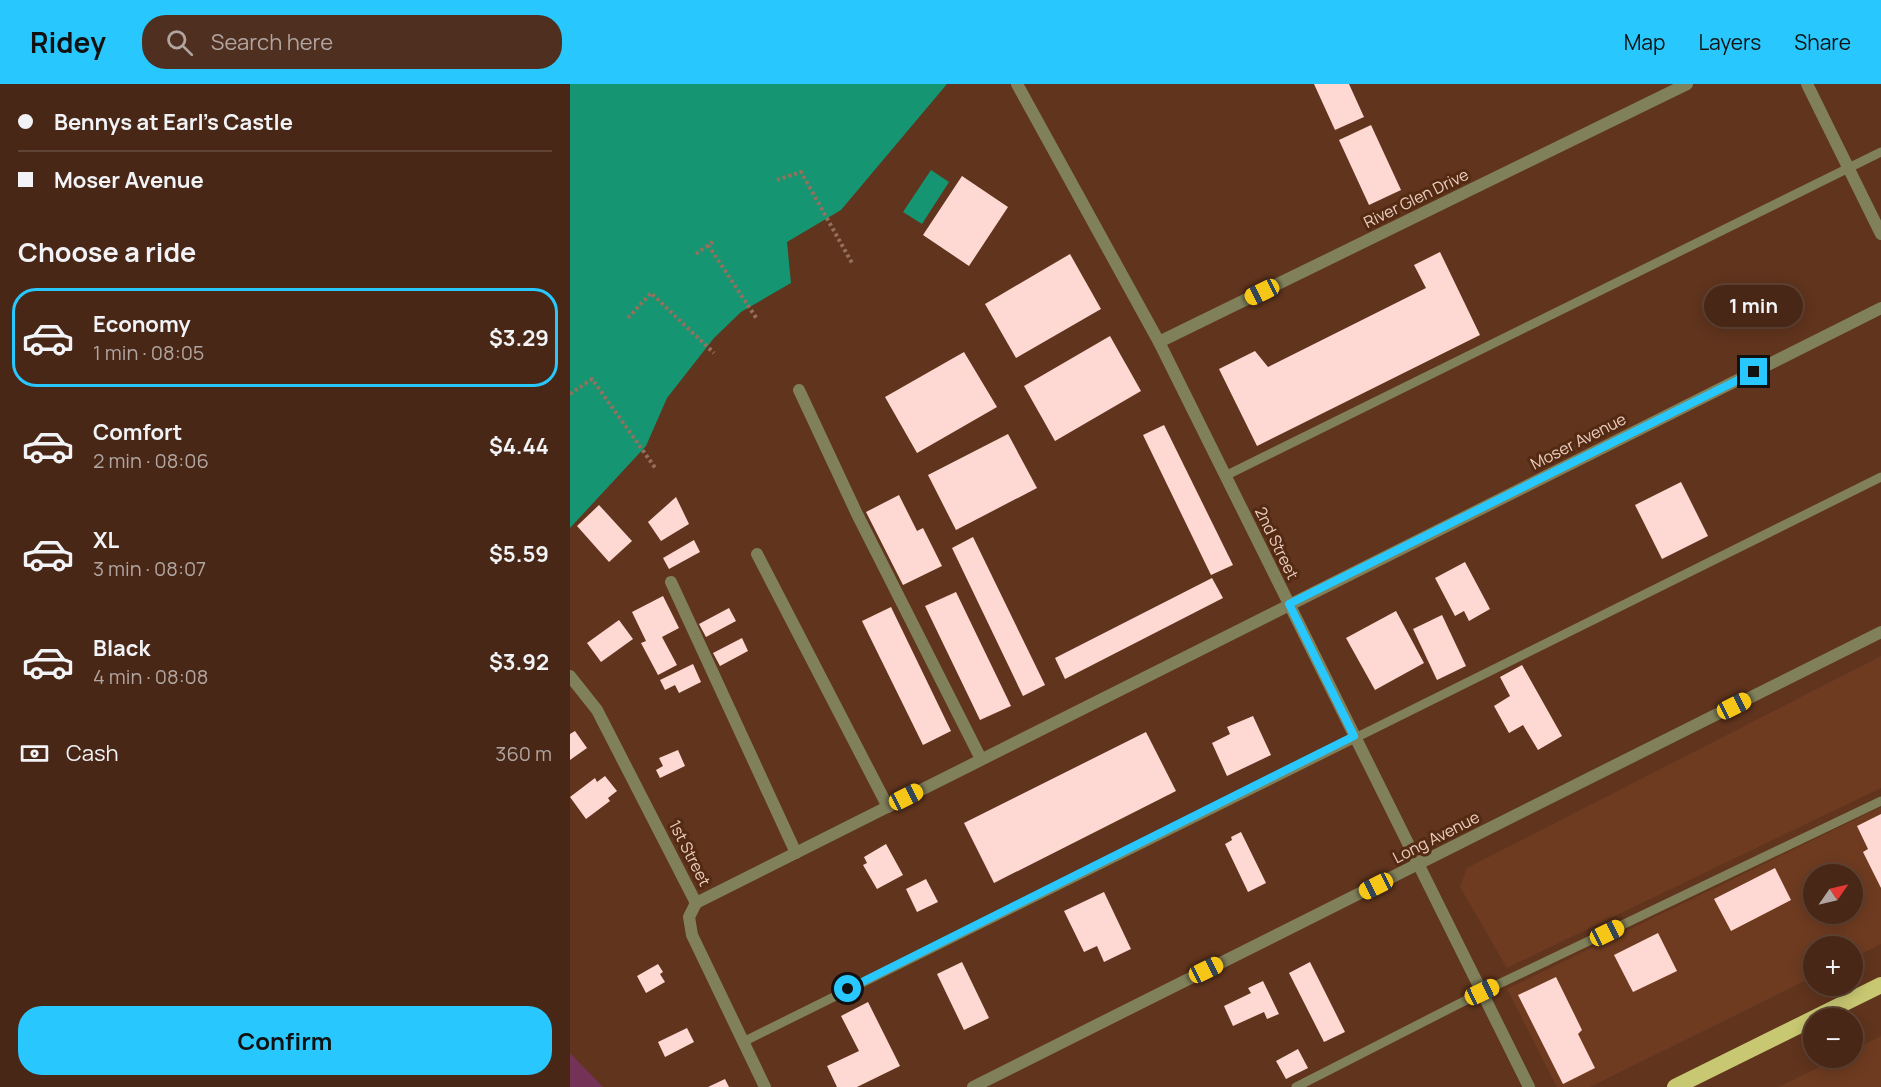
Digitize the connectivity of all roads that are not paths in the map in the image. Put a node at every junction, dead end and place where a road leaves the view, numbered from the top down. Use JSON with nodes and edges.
{"nodes":[{"id":1,"x":1017,"y":84,"type":"edge"},
{"id":2,"x":1687,"y":84,"type":"edge"},
{"id":3,"x":1807,"y":84,"type":"edge"},
{"id":4,"x":1881,"y":152,"type":"edge"},
{"id":5,"x":1849,"y":168,"type":"junction"},
{"id":6,"x":1881,"y":234,"type":"edge"},
{"id":7,"x":1881,"y":308,"type":"edge"},
{"id":8,"x":1159,"y":342,"type":"junction"},
{"id":9,"x":799,"y":390,"type":"dead end"},
{"id":10,"x":1225,"y":476,"type":"junction"},
{"id":11,"x":1881,"y":477,"type":"edge"},
{"id":12,"x":757,"y":554,"type":"dead end"},
{"id":13,"x":671,"y":582,"type":"dead end"},
{"id":14,"x":1289,"y":604,"type":"junction"},
{"id":15,"x":1881,"y":632,"type":"edge"},
{"id":16,"x":570,"y":676,"type":"edge"},
{"id":17,"x":1354,"y":736,"type":"junction"},
{"id":18,"x":981,"y":759,"type":"junction"},
{"id":19,"x":1881,"y":801,"type":"edge"},
{"id":20,"x":888,"y":807,"type":"junction"},
{"id":21,"x":796,"y":853,"type":"junction"},
{"id":22,"x":1418,"y":865,"type":"junction"},
{"id":23,"x":696,"y":903,"type":"junction"},
{"id":24,"x":1881,"y":985,"type":"edge"},
{"id":25,"x":1482,"y":992,"type":"junction"},
{"id":26,"x":743,"y":1042,"type":"junction"},
{"id":27,"x":765,"y":1087,"type":"edge"},
{"id":28,"x":973,"y":1087,"type":"edge"},
{"id":29,"x":1296,"y":1087,"type":"edge"},
{"id":30,"x":1529,"y":1087,"type":"edge"},
{"id":31,"x":1675,"y":1087,"type":"edge"}],
"edges":[{"from":1,"to":8,"type":"street","name":"2nd Street"},
{"from":2,"to":8,"type":"street","name":"River Glen Drive"},
{"from":3,"to":5,"type":"street"},
{"from":4,"to":5,"type":"lane"},
{"from":5,"to":6,"type":"street"},
{"from":5,"to":10,"type":"lane"},
{"from":7,"to":14,"type":"street","name":"Moser Avenue"},
{"from":8,"to":10,"type":"street","name":"2nd Street"},
{"from":9,"to":18,"type":"street"},
{"from":10,"to":14,"type":"street","name":"2nd Street"},
{"from":11,"to":17,"type":"lane"},
{"from":12,"to":20,"type":"street"},
{"from":13,"to":21,"type":"street"},
{"from":14,"to":17,"type":"street","name":"2nd Street"},
{"from":14,"to":18,"type":"street","name":"Moser Avenue"},
{"from":15,"to":22,"type":"street","name":"Long Avenue"},
{"from":16,"to":23,"type":"street","name":"1st Street"},
{"from":17,"to":22,"type":"street","name":"2nd Street"},
{"from":17,"to":26,"type":"lane"},
{"from":18,"to":20,"type":"street","name":"Moser Avenue"},
{"from":19,"to":25,"type":"lane"},
{"from":20,"to":21,"type":"street","name":"Moser Avenue"},
{"from":21,"to":23,"type":"street","name":"Moser Avenue"},
{"from":22,"to":25,"type":"street","name":"2nd Street"},
{"from":22,"to":28,"type":"street","name":"Long Avenue"},
{"from":23,"to":26,"type":"street","name":"1st Street"},
{"from":24,"to":31,"type":"highway"},
{"from":25,"to":29,"type":"lane"},
{"from":25,"to":30,"type":"street","name":"2nd Street"},
{"from":26,"to":27,"type":"street","name":"1st Street"}]}
